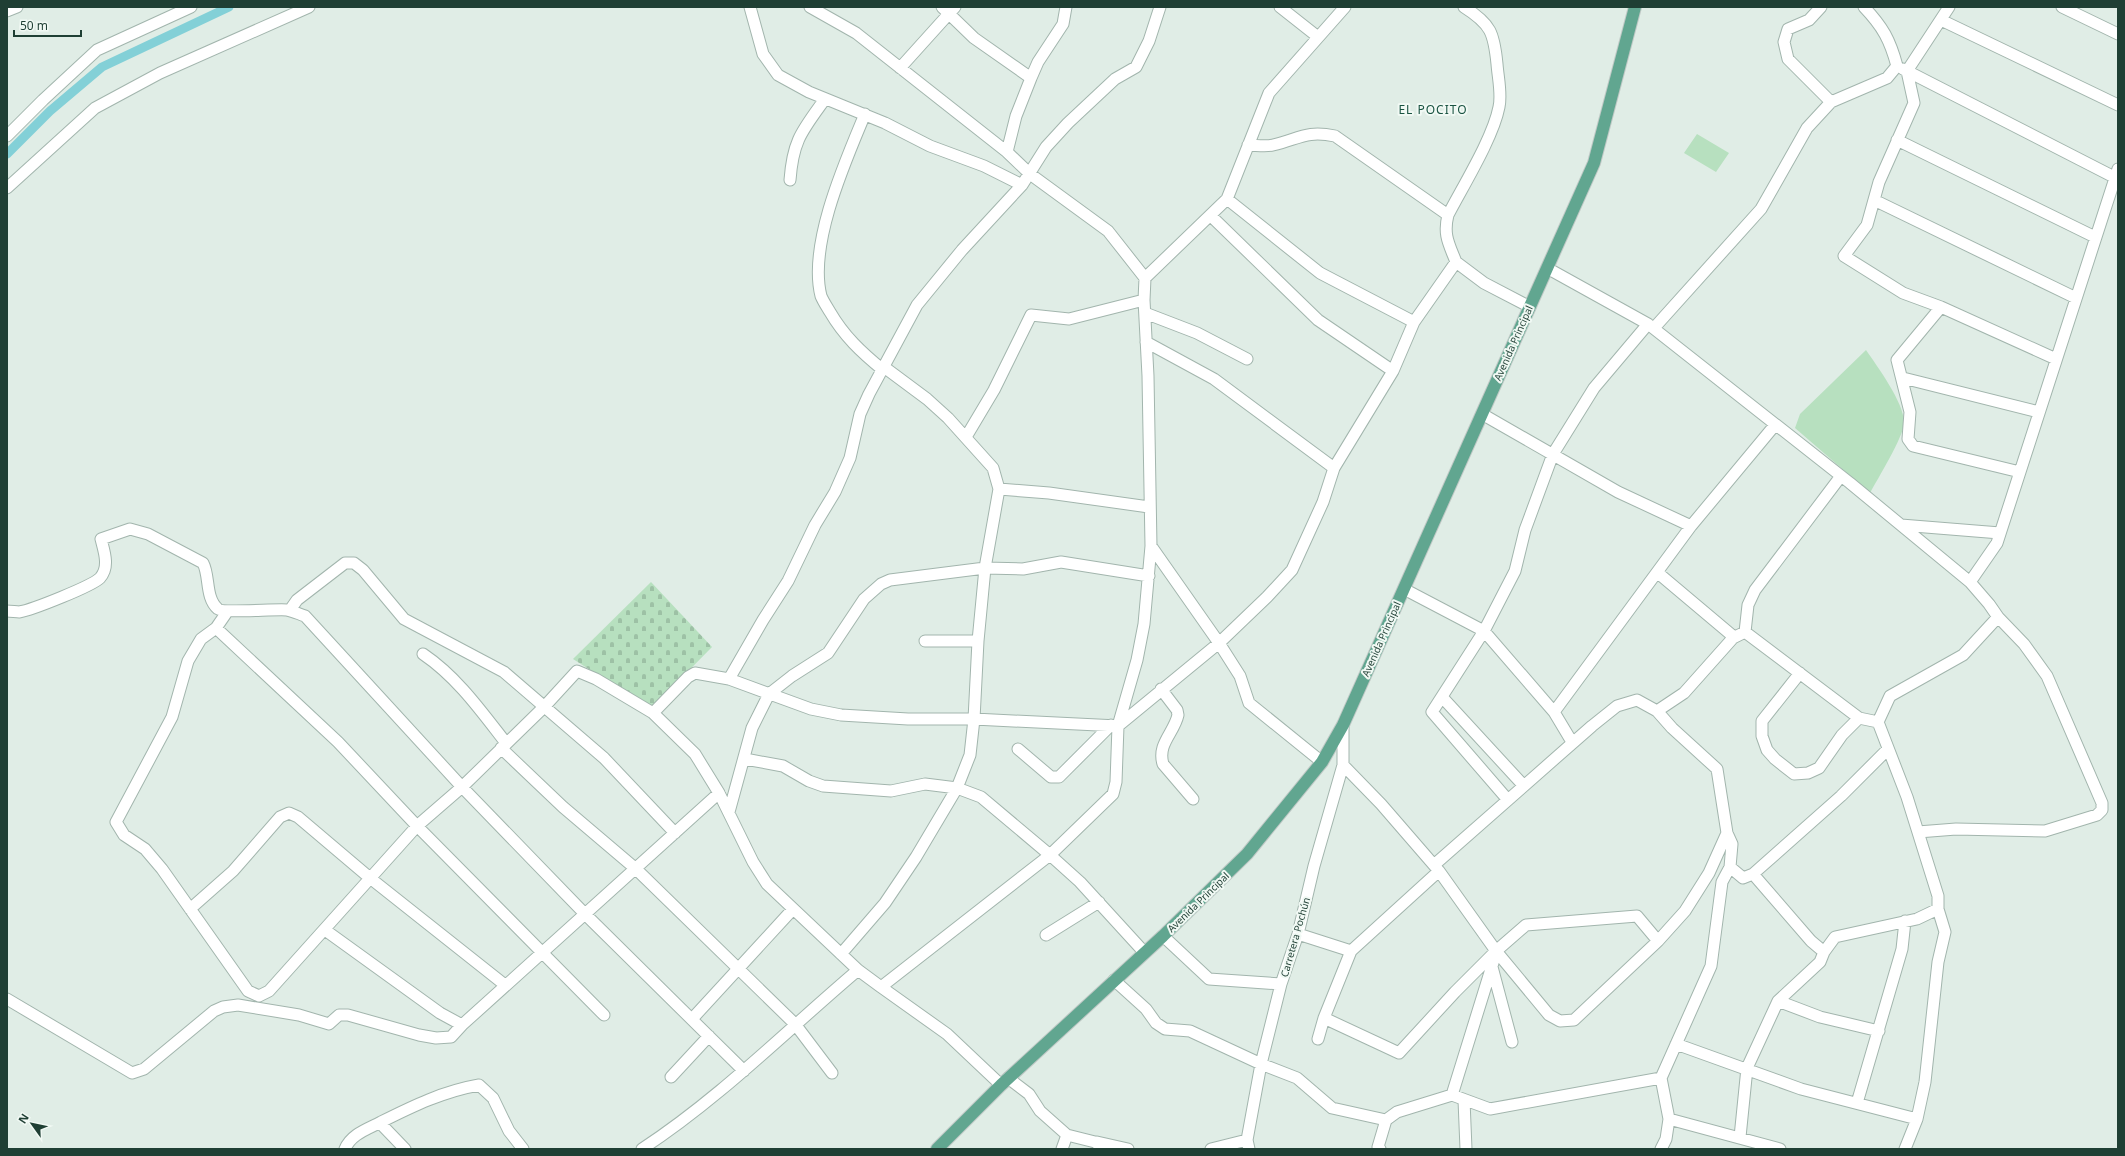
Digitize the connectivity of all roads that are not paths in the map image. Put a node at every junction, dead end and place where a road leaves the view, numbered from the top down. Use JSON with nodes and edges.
{"nodes":[{"id":1,"x":17,"y":7,"type":"edge"},
{"id":2,"x":191,"y":7,"type":"edge"},
{"id":3,"x":309,"y":7,"type":"edge"},
{"id":4,"x":750,"y":7,"type":"edge"},
{"id":5,"x":810,"y":7,"type":"edge"},
{"id":6,"x":1066,"y":7,"type":"edge"},
{"id":7,"x":1160,"y":7,"type":"edge"},
{"id":8,"x":1280,"y":7,"type":"edge"},
{"id":9,"x":1345,"y":7,"type":"edge"},
{"id":10,"x":1464,"y":7,"type":"edge"},
{"id":11,"x":1635,"y":7,"type":"edge"},
{"id":12,"x":1821,"y":7,"type":"edge"},
{"id":13,"x":1864,"y":7,"type":"edge"},
{"id":14,"x":1950,"y":7,"type":"edge"},
{"id":15,"x":2062,"y":7,"type":"edge"},
{"id":16,"x":948,"y":9,"type":"edge"},
{"id":17,"x":7,"y":11,"type":"edge"},
{"id":18,"x":1941,"y":20,"type":"junction"},
{"id":19,"x":2118,"y":34,"type":"edge"},
{"id":20,"x":1318,"y":38,"type":"junction"},
{"id":21,"x":1897,"y":66,"type":"junction"},
{"id":22,"x":900,"y":68,"type":"junction"},
{"id":23,"x":1907,"y":71,"type":"junction"},
{"id":24,"x":1031,"y":78,"type":"junction"},
{"id":25,"x":825,"y":99,"type":"junction"},
{"id":26,"x":1832,"y":102,"type":"junction"},
{"id":27,"x":2118,"y":105,"type":"edge"},
{"id":28,"x":864,"y":114,"type":"junction"},
{"id":29,"x":7,"y":136,"type":"edge"},
{"id":30,"x":1897,"y":140,"type":"junction"},
{"id":31,"x":1248,"y":145,"type":"junction"},
{"id":32,"x":1007,"y":152,"type":"junction"},
{"id":33,"x":2116,"y":173,"type":"edge"},
{"id":34,"x":1030,"y":174,"type":"junction"},
{"id":35,"x":790,"y":180,"type":"dead end"},
{"id":36,"x":1022,"y":185,"type":"junction"},
{"id":37,"x":7,"y":188,"type":"edge"},
{"id":38,"x":1227,"y":200,"type":"junction"},
{"id":39,"x":1874,"y":200,"type":"junction"},
{"id":40,"x":1448,"y":215,"type":"junction"},
{"id":41,"x":1211,"y":216,"type":"junction"},
{"id":42,"x":2095,"y":237,"type":"junction"},
{"id":43,"x":1456,"y":262,"type":"junction"},
{"id":44,"x":1547,"y":268,"type":"junction"},
{"id":45,"x":1145,"y":278,"type":"junction"},
{"id":46,"x":2076,"y":298,"type":"junction"},
{"id":47,"x":1144,"y":300,"type":"junction"},
{"id":48,"x":1530,"y":307,"type":"junction"},
{"id":49,"x":1941,"y":307,"type":"junction"},
{"id":50,"x":1145,"y":313,"type":"junction"},
{"id":51,"x":1414,"y":322,"type":"junction"},
{"id":52,"x":1651,"y":326,"type":"junction"},
{"id":53,"x":1146,"y":342,"type":"junction"},
{"id":54,"x":1247,"y":359,"type":"dead end"},
{"id":55,"x":2056,"y":359,"type":"junction"},
{"id":56,"x":884,"y":368,"type":"junction"},
{"id":57,"x":1393,"y":371,"type":"junction"},
{"id":58,"x":1903,"y":378,"type":"junction"},
{"id":59,"x":2039,"y":412,"type":"junction"},
{"id":60,"x":1482,"y":414,"type":"junction"},
{"id":61,"x":1775,"y":425,"type":"junction"},
{"id":62,"x":966,"y":437,"type":"junction"},
{"id":63,"x":1553,"y":454,"type":"junction"},
{"id":64,"x":1334,"y":468,"type":"junction"},
{"id":65,"x":2020,"y":472,"type":"junction"},
{"id":66,"x":1841,"y":476,"type":"junction"},
{"id":67,"x":999,"y":489,"type":"junction"},
{"id":68,"x":1149,"y":507,"type":"junction"},
{"id":69,"x":1900,"y":525,"type":"junction"},
{"id":70,"x":1691,"y":526,"type":"junction"},
{"id":71,"x":2000,"y":533,"type":"junction"},
{"id":72,"x":1151,"y":546,"type":"junction"},
{"id":73,"x":985,"y":568,"type":"junction"},
{"id":74,"x":1658,"y":573,"type":"junction"},
{"id":75,"x":1149,"y":576,"type":"junction"},
{"id":76,"x":1970,"y":582,"type":"junction"},
{"id":77,"x":1404,"y":589,"type":"junction"},
{"id":78,"x":290,"y":610,"type":"junction"},
{"id":79,"x":7,"y":611,"type":"edge"},
{"id":80,"x":227,"y":612,"type":"junction"},
{"id":81,"x":1998,"y":617,"type":"junction"},
{"id":82,"x":216,"y":628,"type":"junction"},
{"id":83,"x":1484,"y":631,"type":"junction"},
{"id":84,"x":1745,"y":632,"type":"junction"},
{"id":85,"x":1734,"y":637,"type":"junction"},
{"id":86,"x":925,"y":641,"type":"dead end"},
{"id":87,"x":978,"y":641,"type":"junction"},
{"id":88,"x":1219,"y":643,"type":"junction"},
{"id":89,"x":423,"y":654,"type":"dead end"},
{"id":90,"x":1800,"y":674,"type":"junction"},
{"id":91,"x":729,"y":679,"type":"junction"},
{"id":92,"x":1161,"y":689,"type":"junction"},
{"id":93,"x":769,"y":694,"type":"junction"},
{"id":94,"x":1442,"y":697,"type":"junction"},
{"id":95,"x":544,"y":707,"type":"junction"},
{"id":96,"x":1657,"y":711,"type":"junction"},
{"id":97,"x":1554,"y":712,"type":"junction"},
{"id":98,"x":653,"y":713,"type":"junction"},
{"id":99,"x":1859,"y":718,"type":"junction"},
{"id":100,"x":974,"y":719,"type":"junction"},
{"id":101,"x":1878,"y":722,"type":"junction"},
{"id":102,"x":1114,"y":726,"type":"junction"},
{"id":103,"x":1343,"y":726,"type":"junction"},
{"id":104,"x":1572,"y":742,"type":"junction"},
{"id":105,"x":504,"y":745,"type":"junction"},
{"id":106,"x":1018,"y":749,"type":"dead end"},
{"id":107,"x":1888,"y":749,"type":"junction"},
{"id":108,"x":745,"y":759,"type":"junction"},
{"id":109,"x":1322,"y":762,"type":"junction"},
{"id":110,"x":1343,"y":765,"type":"junction"},
{"id":111,"x":1524,"y":786,"type":"junction"},
{"id":112,"x":462,"y":787,"type":"junction"},
{"id":113,"x":957,"y":788,"type":"junction"},
{"id":114,"x":719,"y":793,"type":"junction"},
{"id":115,"x":1193,"y":799,"type":"dead end"},
{"id":116,"x":1508,"y":800,"type":"junction"},
{"id":117,"x":729,"y":812,"type":"junction"},
{"id":118,"x":417,"y":826,"type":"junction"},
{"id":119,"x":1918,"y":832,"type":"junction"},
{"id":120,"x":675,"y":833,"type":"junction"},
{"id":121,"x":1727,"y":833,"type":"junction"},
{"id":122,"x":1050,"y":854,"type":"junction"},
{"id":123,"x":1730,"y":867,"type":"junction"},
{"id":124,"x":1436,"y":868,"type":"junction"},
{"id":125,"x":636,"y":869,"type":"junction"},
{"id":126,"x":1753,"y":874,"type":"junction"},
{"id":127,"x":370,"y":878,"type":"junction"},
{"id":128,"x":1099,"y":902,"type":"junction"},
{"id":129,"x":190,"y":909,"type":"junction"},
{"id":130,"x":1938,"y":909,"type":"junction"},
{"id":131,"x":793,"y":910,"type":"junction"},
{"id":132,"x":585,"y":914,"type":"junction"},
{"id":133,"x":1905,"y":921,"type":"junction"},
{"id":134,"x":325,"y":930,"type":"junction"},
{"id":135,"x":1298,"y":934,"type":"junction"},
{"id":136,"x":1046,"y":935,"type":"dead end"},
{"id":137,"x":1163,"y":936,"type":"junction"},
{"id":138,"x":1658,"y":941,"type":"junction"},
{"id":139,"x":1351,"y":951,"type":"junction"},
{"id":140,"x":1496,"y":951,"type":"junction"},
{"id":141,"x":544,"y":952,"type":"junction"},
{"id":142,"x":1144,"y":952,"type":"junction"},
{"id":143,"x":1824,"y":952,"type":"junction"},
{"id":144,"x":841,"y":954,"type":"junction"},
{"id":145,"x":1491,"y":966,"type":"junction"},
{"id":146,"x":737,"y":968,"type":"junction"},
{"id":147,"x":858,"y":970,"type":"junction"},
{"id":148,"x":1114,"y":980,"type":"junction"},
{"id":149,"x":1281,"y":984,"type":"junction"},
{"id":150,"x":505,"y":985,"type":"junction"},
{"id":151,"x":881,"y":987,"type":"junction"},
{"id":152,"x":7,"y":999,"type":"edge"},
{"id":153,"x":1778,"y":1001,"type":"junction"},
{"id":154,"x":604,"y":1015,"type":"dead end"},
{"id":155,"x":1324,"y":1018,"type":"junction"},
{"id":156,"x":692,"y":1019,"type":"junction"},
{"id":157,"x":795,"y":1024,"type":"junction"},
{"id":158,"x":462,"y":1025,"type":"junction"},
{"id":159,"x":1878,"y":1031,"type":"junction"},
{"id":160,"x":709,"y":1036,"type":"junction"},
{"id":161,"x":1318,"y":1039,"type":"dead end"},
{"id":162,"x":1512,"y":1042,"type":"dead end"},
{"id":163,"x":1676,"y":1044,"type":"junction"},
{"id":164,"x":1262,"y":1064,"type":"junction"},
{"id":165,"x":1746,"y":1068,"type":"junction"},
{"id":166,"x":744,"y":1071,"type":"junction"},
{"id":167,"x":832,"y":1073,"type":"dead end"},
{"id":168,"x":671,"y":1077,"type":"dead end"},
{"id":169,"x":1661,"y":1078,"type":"junction"},
{"id":170,"x":1005,"y":1082,"type":"junction"},
{"id":171,"x":1452,"y":1095,"type":"junction"},
{"id":172,"x":1464,"y":1100,"type":"junction"},
{"id":173,"x":1857,"y":1102,"type":"junction"},
{"id":174,"x":1669,"y":1119,"type":"junction"},
{"id":175,"x":1917,"y":1119,"type":"junction"},
{"id":176,"x":1386,"y":1120,"type":"junction"},
{"id":177,"x":380,"y":1123,"type":"junction"},
{"id":178,"x":1067,"y":1135,"type":"junction"},
{"id":179,"x":1740,"y":1137,"type":"junction"},
{"id":180,"x":1095,"y":1142,"type":"junction"},
{"id":181,"x":1248,"y":1145,"type":"edge"},
{"id":182,"x":345,"y":1149,"type":"edge"},
{"id":183,"x":405,"y":1149,"type":"edge"},
{"id":184,"x":523,"y":1149,"type":"edge"},
{"id":185,"x":642,"y":1149,"type":"edge"},
{"id":186,"x":937,"y":1149,"type":"edge"},
{"id":187,"x":1062,"y":1149,"type":"edge"},
{"id":188,"x":1104,"y":1149,"type":"edge"},
{"id":189,"x":1128,"y":1149,"type":"edge"},
{"id":190,"x":1211,"y":1149,"type":"edge"},
{"id":191,"x":1380,"y":1149,"type":"edge"},
{"id":192,"x":1466,"y":1149,"type":"edge"},
{"id":193,"x":1661,"y":1149,"type":"edge"},
{"id":194,"x":1780,"y":1149,"type":"edge"},
{"id":195,"x":1905,"y":1149,"type":"edge"}],
"edges":[{"from":1,"to":17,"type":"street"},
{"from":2,"to":29,"type":"street"},
{"from":3,"to":37,"type":"street"},
{"from":4,"to":25,"type":"street"},
{"from":5,"to":22,"type":"street"},
{"from":6,"to":24,"type":"street"},
{"from":7,"to":34,"type":"street"},
{"from":8,"to":20,"type":"street"},
{"from":9,"to":20,"type":"street"},
{"from":10,"to":40,"type":"street"},
{"from":11,"to":44,"type":"main road","name":"Avenida Principal"},
{"from":12,"to":26,"type":"street"},
{"from":13,"to":21,"type":"street"},
{"from":14,"to":18,"type":"street"},
{"from":15,"to":19,"type":"street"},
{"from":16,"to":22,"type":"street"},
{"from":16,"to":24,"type":"street"},
{"from":18,"to":23,"type":"street"},
{"from":18,"to":27,"type":"street"},
{"from":20,"to":31,"type":"street"},
{"from":21,"to":23,"type":"street"},
{"from":21,"to":26,"type":"street"},
{"from":22,"to":32,"type":"street"},
{"from":23,"to":30,"type":"street"},
{"from":23,"to":33,"type":"street"},
{"from":24,"to":32,"type":"street"},
{"from":25,"to":28,"type":"street"},
{"from":25,"to":35,"type":"street"},
{"from":26,"to":52,"type":"street"},
{"from":28,"to":36,"type":"street"},
{"from":28,"to":56,"type":"street"},
{"from":30,"to":39,"type":"street"},
{"from":30,"to":42,"type":"street"},
{"from":31,"to":38,"type":"street"},
{"from":31,"to":40,"type":"street"},
{"from":32,"to":34,"type":"street"},
{"from":33,"to":42,"type":"street"},
{"from":34,"to":36,"type":"street"},
{"from":34,"to":45,"type":"street"},
{"from":36,"to":56,"type":"street"},
{"from":38,"to":41,"type":"street"},
{"from":38,"to":51,"type":"street"},
{"from":39,"to":46,"type":"street"},
{"from":39,"to":49,"type":"street"},
{"from":40,"to":43,"type":"street"},
{"from":41,"to":45,"type":"street"},
{"from":41,"to":57,"type":"street"},
{"from":42,"to":46,"type":"street"},
{"from":43,"to":48,"type":"street"},
{"from":43,"to":51,"type":"street"},
{"from":44,"to":48,"type":"main road","name":"Avenida Principal"},
{"from":44,"to":52,"type":"street"},
{"from":45,"to":47,"type":"street"},
{"from":46,"to":55,"type":"street"},
{"from":47,"to":50,"type":"street"},
{"from":47,"to":62,"type":"street"},
{"from":48,"to":60,"type":"main road","name":"Avenida Principal"},
{"from":49,"to":55,"type":"street"},
{"from":49,"to":58,"type":"street"},
{"from":50,"to":53,"type":"street"},
{"from":50,"to":54,"type":"street"},
{"from":51,"to":57,"type":"street"},
{"from":52,"to":61,"type":"street"},
{"from":52,"to":63,"type":"street"},
{"from":53,"to":64,"type":"street"},
{"from":53,"to":68,"type":"street"},
{"from":55,"to":59,"type":"street"},
{"from":56,"to":62,"type":"street"},
{"from":56,"to":91,"type":"street"},
{"from":57,"to":64,"type":"street"},
{"from":58,"to":59,"type":"street"},
{"from":58,"to":65,"type":"street"},
{"from":59,"to":65,"type":"street"},
{"from":60,"to":63,"type":"street"},
{"from":60,"to":77,"type":"main road","name":"Avenida Principal"},
{"from":61,"to":66,"type":"street"},
{"from":61,"to":70,"type":"street"},
{"from":62,"to":67,"type":"street"},
{"from":63,"to":70,"type":"street"},
{"from":63,"to":83,"type":"street"},
{"from":64,"to":88,"type":"street"},
{"from":65,"to":71,"type":"street"},
{"from":66,"to":69,"type":"street"},
{"from":66,"to":84,"type":"street"},
{"from":67,"to":68,"type":"street"},
{"from":67,"to":73,"type":"street"},
{"from":68,"to":72,"type":"street"},
{"from":69,"to":71,"type":"street"},
{"from":69,"to":76,"type":"street"},
{"from":70,"to":74,"type":"street"},
{"from":71,"to":76,"type":"street"},
{"from":72,"to":75,"type":"street"},
{"from":72,"to":88,"type":"street"},
{"from":73,"to":75,"type":"street"},
{"from":73,"to":87,"type":"street"},
{"from":73,"to":93,"type":"street"},
{"from":74,"to":85,"type":"street"},
{"from":74,"to":97,"type":"street"},
{"from":75,"to":102,"type":"street"},
{"from":76,"to":81,"type":"street"},
{"from":77,"to":83,"type":"street"},
{"from":77,"to":103,"type":"main road","name":"Avenida Principal"},
{"from":78,"to":80,"type":"street"},
{"from":78,"to":95,"type":"street"},
{"from":78,"to":112,"type":"street"},
{"from":79,"to":80,"type":"street"},
{"from":80,"to":82,"type":"street"},
{"from":81,"to":101,"type":"street"},
{"from":81,"to":119,"type":"street"},
{"from":82,"to":118,"type":"street"},
{"from":82,"to":129,"type":"street"},
{"from":83,"to":94,"type":"street"},
{"from":83,"to":97,"type":"street"},
{"from":84,"to":85,"type":"street"},
{"from":84,"to":90,"type":"street"},
{"from":85,"to":96,"type":"street"},
{"from":86,"to":87,"type":"street"},
{"from":87,"to":100,"type":"street"},
{"from":88,"to":92,"type":"street"},
{"from":88,"to":109,"type":"street"},
{"from":89,"to":105,"type":"street"},
{"from":90,"to":99,"type":"street"},
{"from":90,"to":99,"type":"street"},
{"from":91,"to":93,"type":"street"},
{"from":91,"to":98,"type":"street"},
{"from":92,"to":102,"type":"street"},
{"from":92,"to":115,"type":"street"},
{"from":93,"to":100,"type":"street"},
{"from":93,"to":108,"type":"street"},
{"from":94,"to":111,"type":"street"},
{"from":94,"to":116,"type":"street"},
{"from":95,"to":98,"type":"street"},
{"from":95,"to":105,"type":"street"},
{"from":95,"to":120,"type":"street"},
{"from":96,"to":104,"type":"street"},
{"from":96,"to":121,"type":"street"},
{"from":97,"to":104,"type":"street"},
{"from":98,"to":114,"type":"street"},
{"from":99,"to":101,"type":"street"},
{"from":100,"to":102,"type":"street"},
{"from":100,"to":113,"type":"street"},
{"from":101,"to":107,"type":"street"},
{"from":102,"to":106,"type":"street"},
{"from":102,"to":122,"type":"street"},
{"from":103,"to":109,"type":"main road","name":"Avenida Principal"},
{"from":103,"to":110,"type":"street","name":"Carretera Pochún"},
{"from":104,"to":111,"type":"street"},
{"from":105,"to":112,"type":"street"},
{"from":105,"to":125,"type":"street"},
{"from":107,"to":119,"type":"street"},
{"from":107,"to":126,"type":"street"},
{"from":108,"to":113,"type":"street"},
{"from":108,"to":117,"type":"street"},
{"from":109,"to":137,"type":"main road","name":"Avenida Principal"},
{"from":110,"to":124,"type":"street"},
{"from":110,"to":135,"type":"street","name":"Carretera Pochún"},
{"from":111,"to":116,"type":"street"},
{"from":112,"to":118,"type":"street"},
{"from":112,"to":132,"type":"street"},
{"from":113,"to":122,"type":"street"},
{"from":113,"to":144,"type":"street"},
{"from":114,"to":117,"type":"street"},
{"from":114,"to":120,"type":"street"},
{"from":116,"to":124,"type":"street"},
{"from":117,"to":131,"type":"street"},
{"from":118,"to":127,"type":"street"},
{"from":118,"to":141,"type":"street"},
{"from":119,"to":130,"type":"street"},
{"from":120,"to":125,"type":"street"},
{"from":121,"to":123,"type":"street"},
{"from":121,"to":138,"type":"street"},
{"from":122,"to":128,"type":"street"},
{"from":122,"to":151,"type":"street"},
{"from":123,"to":126,"type":"street"},
{"from":123,"to":163,"type":"street"},
{"from":124,"to":139,"type":"street"},
{"from":124,"to":140,"type":"street"},
{"from":125,"to":132,"type":"street"},
{"from":125,"to":146,"type":"street"},
{"from":126,"to":143,"type":"street"},
{"from":127,"to":129,"type":"street"},
{"from":127,"to":134,"type":"street"},
{"from":127,"to":150,"type":"street"},
{"from":128,"to":136,"type":"street"},
{"from":128,"to":142,"type":"street"},
{"from":129,"to":134,"type":"street"},
{"from":130,"to":133,"type":"street"},
{"from":130,"to":175,"type":"street"},
{"from":131,"to":144,"type":"street"},
{"from":131,"to":146,"type":"street"},
{"from":132,"to":141,"type":"street"},
{"from":132,"to":156,"type":"street"},
{"from":133,"to":143,"type":"street"},
{"from":133,"to":159,"type":"street"},
{"from":134,"to":158,"type":"street"},
{"from":135,"to":139,"type":"street"},
{"from":135,"to":149,"type":"street","name":"Carretera Pochún"},
{"from":137,"to":142,"type":"main road","name":"Avenida Principal"},
{"from":137,"to":149,"type":"street"},
{"from":138,"to":140,"type":"street"},
{"from":138,"to":140,"type":"street"},
{"from":139,"to":155,"type":"street"},
{"from":140,"to":145,"type":"street"},
{"from":140,"to":155,"type":"street"},
{"from":141,"to":150,"type":"street"},
{"from":141,"to":154,"type":"street"},
{"from":142,"to":148,"type":"main road","name":"Avenida Principal"},
{"from":143,"to":153,"type":"street"},
{"from":144,"to":147,"type":"street"},
{"from":145,"to":162,"type":"street"},
{"from":145,"to":171,"type":"street"},
{"from":146,"to":156,"type":"street"},
{"from":146,"to":157,"type":"street"},
{"from":147,"to":151,"type":"street"},
{"from":147,"to":157,"type":"street"},
{"from":148,"to":164,"type":"street"},
{"from":148,"to":170,"type":"main road","name":"Avenida Principal"},
{"from":149,"to":164,"type":"street","name":"Carretera Pochún"},
{"from":150,"to":158,"type":"street"},
{"from":151,"to":170,"type":"street"},
{"from":152,"to":158,"type":"street"},
{"from":153,"to":159,"type":"street"},
{"from":153,"to":165,"type":"street"},
{"from":155,"to":161,"type":"street"},
{"from":156,"to":160,"type":"street"},
{"from":157,"to":166,"type":"street"},
{"from":157,"to":167,"type":"street"},
{"from":159,"to":173,"type":"street"},
{"from":160,"to":166,"type":"street"},
{"from":160,"to":168,"type":"street"},
{"from":163,"to":165,"type":"street"},
{"from":163,"to":169,"type":"street"},
{"from":164,"to":176,"type":"street"},
{"from":164,"to":181,"type":"street","name":"Carretera Pochún"},
{"from":165,"to":173,"type":"street"},
{"from":165,"to":179,"type":"street"},
{"from":166,"to":185,"type":"street"},
{"from":169,"to":172,"type":"street"},
{"from":169,"to":174,"type":"street"},
{"from":170,"to":178,"type":"street"},
{"from":170,"to":186,"type":"main road","name":"Avenida Principal"},
{"from":171,"to":172,"type":"street"},
{"from":171,"to":176,"type":"street"},
{"from":172,"to":192,"type":"street"},
{"from":173,"to":175,"type":"street"},
{"from":174,"to":179,"type":"street"},
{"from":174,"to":193,"type":"street"},
{"from":175,"to":195,"type":"street"},
{"from":176,"to":191,"type":"street"},
{"from":177,"to":182,"type":"street"},
{"from":177,"to":183,"type":"street"},
{"from":177,"to":184,"type":"street"},
{"from":178,"to":180,"type":"street"},
{"from":178,"to":187,"type":"street"},
{"from":179,"to":194,"type":"street"},
{"from":180,"to":188,"type":"street"},
{"from":180,"to":189,"type":"street"},
{"from":181,"to":190,"type":"street"}]}
